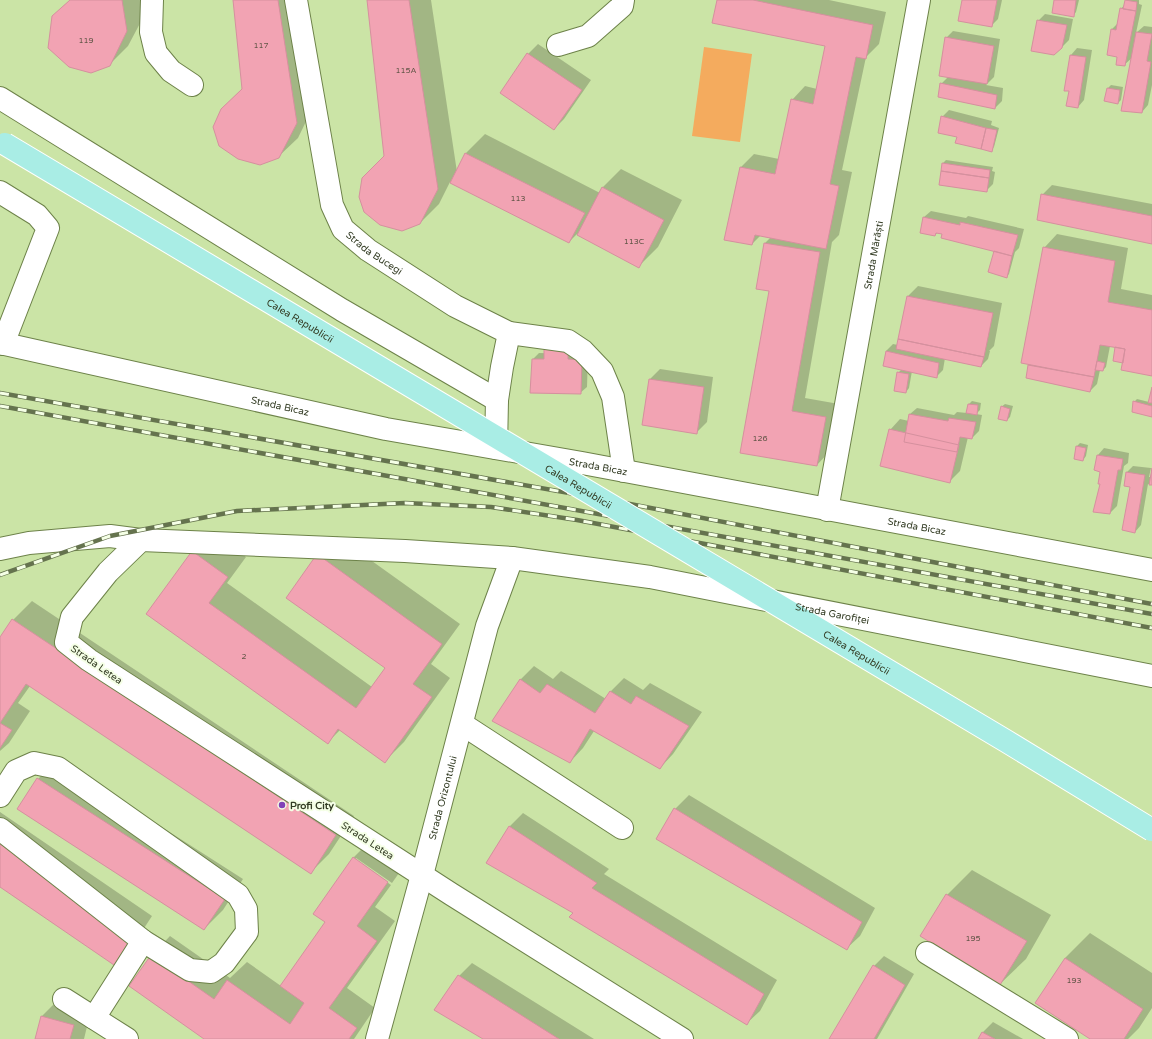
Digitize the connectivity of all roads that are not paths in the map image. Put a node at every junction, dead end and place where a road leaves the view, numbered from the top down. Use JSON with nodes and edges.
{"nodes":[{"id":1,"x":152,"y":0,"type":"edge"},
{"id":2,"x":296,"y":0,"type":"edge"},
{"id":3,"x":623,"y":0,"type":"edge"},
{"id":4,"x":918,"y":0,"type":"edge"},
{"id":5,"x":558,"y":44,"type":"dead end"},
{"id":6,"x":192,"y":85,"type":"dead end"},
{"id":7,"x":0,"y":98,"type":"edge"},
{"id":8,"x":5,"y":144,"type":"dead end"},
{"id":9,"x":0,"y":192,"type":"edge"},
{"id":10,"x":509,"y":333,"type":"junction"},
{"id":11,"x":2,"y":344,"type":"edge"},
{"id":12,"x":497,"y":400,"type":"junction"},
{"id":13,"x":496,"y":448,"type":"junction"},
{"id":14,"x":624,"y":471,"type":"junction"},
{"id":15,"x":827,"y":510,"type":"junction"},
{"id":16,"x":141,"y":540,"type":"junction"},
{"id":17,"x":0,"y":549,"type":"edge"},
{"id":18,"x":512,"y":558,"type":"junction"},
{"id":19,"x":1152,"y":570,"type":"edge"},
{"id":20,"x":1152,"y":676,"type":"edge"},
{"id":21,"x":462,"y":724,"type":"junction"},
{"id":22,"x":0,"y":796,"type":"edge"},
{"id":23,"x":622,"y":828,"type":"dead end"},
{"id":24,"x":0,"y":830,"type":"edge"},
{"id":25,"x":1152,"y":830,"type":"edge"},
{"id":26,"x":422,"y":875,"type":"junction"},
{"id":27,"x":143,"y":941,"type":"junction"},
{"id":28,"x":927,"y":953,"type":"dead end"},
{"id":29,"x":64,"y":998,"type":"dead end"},
{"id":30,"x":94,"y":1018,"type":"junction"},
{"id":31,"x":127,"y":1039,"type":"edge"},
{"id":32,"x":377,"y":1039,"type":"edge"},
{"id":33,"x":682,"y":1039,"type":"edge"},
{"id":34,"x":1067,"y":1039,"type":"edge"}],
"edges":[{"from":1,"to":6,"type":"street"},
{"from":2,"to":10,"type":"street","name":"Strada Bucegi"},
{"from":3,"to":5,"type":"street"},
{"from":4,"to":15,"type":"street","name":"Strada Mărăști"},
{"from":7,"to":12,"type":"street"},
{"from":8,"to":25,"type":"main road","name":"Calea Republicii","bridge":true},
{"from":9,"to":11,"type":"street"},
{"from":10,"to":12,"type":"street"},
{"from":10,"to":14,"type":"street","name":"Strada Bucegi"},
{"from":11,"to":13,"type":"street","name":"Strada Bicaz"},
{"from":12,"to":13,"type":"street"},
{"from":13,"to":14,"type":"street","name":"Strada Bicaz"},
{"from":14,"to":15,"type":"street","name":"Strada Bicaz"},
{"from":15,"to":19,"type":"street","name":"Strada Bicaz"},
{"from":16,"to":17,"type":"street"},
{"from":16,"to":18,"type":"street"},
{"from":16,"to":26,"type":"street","name":"Strada Letea"},
{"from":18,"to":20,"type":"street","name":"Strada Garofiței"},
{"from":18,"to":21,"type":"street","name":"Strada Orizontului"},
{"from":21,"to":23,"type":"street"},
{"from":21,"to":26,"type":"street","name":"Strada Orizontului"},
{"from":22,"to":27,"type":"street"},
{"from":24,"to":27,"type":"street"},
{"from":26,"to":32,"type":"street","name":"Strada Orizontului"},
{"from":26,"to":33,"type":"street","name":"Strada Letea"},
{"from":27,"to":30,"type":"street"},
{"from":28,"to":34,"type":"street"},
{"from":29,"to":30,"type":"street"},
{"from":30,"to":31,"type":"street"}]}
